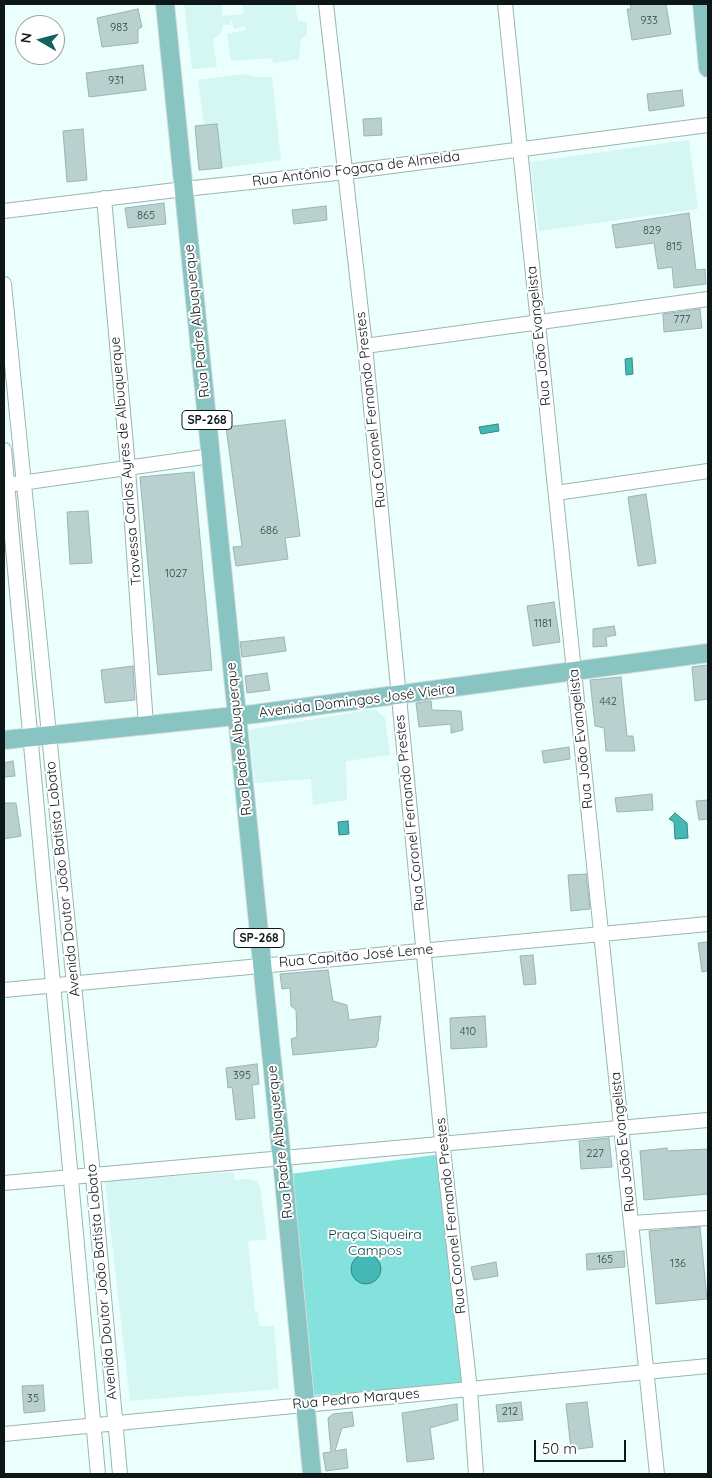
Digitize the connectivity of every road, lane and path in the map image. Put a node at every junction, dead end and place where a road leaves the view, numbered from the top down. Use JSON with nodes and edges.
{"nodes":[{"id":1,"x":165,"y":4,"type":"edge"},
{"id":2,"x":326,"y":4,"type":"edge"},
{"id":3,"x":505,"y":4,"type":"edge"},
{"id":4,"x":702,"y":4,"type":"edge"},
{"id":5,"x":708,"y":68,"type":"edge"},
{"id":6,"x":708,"y":125,"type":"edge"},
{"id":7,"x":520,"y":149,"type":"junction"},
{"id":8,"x":346,"y":172,"type":"junction"},
{"id":9,"x":184,"y":188,"type":"junction"},
{"id":10,"x":104,"y":198,"type":"junction"},
{"id":11,"x":4,"y":211,"type":"edge"},
{"id":12,"x":4,"y":284,"type":"edge"},
{"id":13,"x":708,"y":299,"type":"edge"},
{"id":14,"x":538,"y":321,"type":"junction"},
{"id":15,"x":365,"y":346,"type":"junction"},
{"id":16,"x":4,"y":450,"type":"edge"},
{"id":17,"x":211,"y":456,"type":"junction"},
{"id":18,"x":128,"y":468,"type":"junction"},
{"id":19,"x":708,"y":471,"type":"edge"},
{"id":20,"x":24,"y":483,"type":"junction"},
{"id":21,"x":5,"y":486,"type":"edge"},
{"id":22,"x":556,"y":493,"type":"junction"},
{"id":23,"x":708,"y":653,"type":"edge"},
{"id":24,"x":574,"y":671,"type":"junction"},
{"id":25,"x":398,"y":696,"type":"junction"},
{"id":26,"x":237,"y":716,"type":"junction"},
{"id":27,"x":146,"y":725,"type":"junction"},
{"id":28,"x":48,"y":734,"type":"junction"},
{"id":29,"x":30,"y":736,"type":"junction"},
{"id":30,"x":4,"y":740,"type":"edge"},
{"id":31,"x":708,"y":924,"type":"edge"},
{"id":32,"x":602,"y":935,"type":"junction"},
{"id":33,"x":424,"y":950,"type":"junction"},
{"id":34,"x":262,"y":964,"type":"junction"},
{"id":35,"x":73,"y":982,"type":"junction"},
{"id":36,"x":53,"y":985,"type":"junction"},
{"id":37,"x":4,"y":990,"type":"edge"},
{"id":38,"x":708,"y":1120,"type":"edge"},
{"id":39,"x":622,"y":1127,"type":"junction"},
{"id":40,"x":443,"y":1144,"type":"junction"},
{"id":41,"x":283,"y":1168,"type":"junction"},
{"id":42,"x":93,"y":1176,"type":"junction"},
{"id":43,"x":71,"y":1177,"type":"junction"},
{"id":44,"x":4,"y":1183,"type":"edge"},
{"id":45,"x":708,"y":1218,"type":"edge"},
{"id":46,"x":632,"y":1224,"type":"junction"},
{"id":47,"x":708,"y":1366,"type":"edge"},
{"id":48,"x":647,"y":1372,"type":"junction"},
{"id":49,"x":470,"y":1390,"type":"junction"},
{"id":50,"x":304,"y":1404,"type":"junction"},
{"id":51,"x":115,"y":1423,"type":"junction"},
{"id":52,"x":94,"y":1426,"type":"junction"},
{"id":53,"x":4,"y":1434,"type":"edge"},
{"id":54,"x":98,"y":1474,"type":"edge"},
{"id":55,"x":120,"y":1474,"type":"edge"},
{"id":56,"x":312,"y":1474,"type":"edge"},
{"id":57,"x":476,"y":1474,"type":"edge"},
{"id":58,"x":657,"y":1474,"type":"edge"}],
"edges":[{"from":1,"to":9,"type":"main road","name":"Rua Padre Albuquerque","number":"SP-268"},
{"from":2,"to":8,"type":"street","name":"Rua Coronel Fernando Prestes"},
{"from":3,"to":7,"type":"street","name":"Rua João Evangelista"},
{"from":4,"to":5,"type":"main road"},
{"from":6,"to":7,"type":"street","name":"Rua Antônio Fogaça de Almeida"},
{"from":7,"to":8,"type":"street","name":"Rua Antônio Fogaça de Almeida"},
{"from":7,"to":14,"type":"street","name":"Rua João Evangelista"},
{"from":8,"to":9,"type":"street","name":"Rua Antônio Fogaça de Almeida"},
{"from":8,"to":15,"type":"street","name":"Rua Coronel Fernando Prestes"},
{"from":9,"to":10,"type":"street","name":"Rua Antônio Fogaça de Almeida"},
{"from":9,"to":17,"type":"main road","name":"Rua Padre Albuquerque","number":"SP-268"},
{"from":10,"to":11,"type":"street","name":"Rua Antônio Fogaça de Almeida"},
{"from":10,"to":18,"type":"street","name":"Travessa Carlos Ayres de Albuquerque"},
{"from":12,"to":20,"type":"street","name":"Avenida Doutor João Batista Lobato"},
{"from":13,"to":14,"type":"street"},
{"from":14,"to":15,"type":"street"},
{"from":14,"to":22,"type":"street","name":"Rua João Evangelista"},
{"from":15,"to":25,"type":"street","name":"Rua Coronel Fernando Prestes"},
{"from":16,"to":21,"type":"street","name":"Avenida Doutor João Batista Lobato"},
{"from":17,"to":18,"type":"street"},
{"from":17,"to":26,"type":"main road","name":"Rua Padre Albuquerque","number":"SP-268"},
{"from":18,"to":20,"type":"street"},
{"from":18,"to":27,"type":"street","name":"Travessa Carlos Ayres de Albuquerque"},
{"from":19,"to":22,"type":"street"},
{"from":20,"to":21,"type":"street"},
{"from":20,"to":28,"type":"street","name":"Avenida Doutor João Batista Lobato"},
{"from":21,"to":29,"type":"street","name":"Avenida Doutor João Batista Lobato"},
{"from":22,"to":24,"type":"street","name":"Rua João Evangelista"},
{"from":23,"to":24,"type":"main road","name":"Avenida Domingos José Vieira"},
{"from":24,"to":25,"type":"main road","name":"Avenida Domingos José Vieira"},
{"from":24,"to":32,"type":"street","name":"Rua João Evangelista"},
{"from":25,"to":26,"type":"main road","name":"Avenida Domingos José Vieira"},
{"from":25,"to":33,"type":"street","name":"Rua Coronel Fernando Prestes"},
{"from":26,"to":27,"type":"main road","name":"Avenida Domingos José Vieira"},
{"from":26,"to":34,"type":"main road","name":"Rua Padre Albuquerque","number":"SP-268"},
{"from":27,"to":28,"type":"main road","name":"Avenida Domingos José Vieira"},
{"from":28,"to":29,"type":"main road","name":"Avenida Domingos José Vieira"},
{"from":28,"to":35,"type":"street","name":"Avenida Doutor João Batista Lobato"},
{"from":29,"to":30,"type":"main road","name":"Avenida Domingos José Vieira"},
{"from":29,"to":36,"type":"street","name":"Avenida Doutor João Batista Lobato"},
{"from":31,"to":32,"type":"street","name":"Rua Capitão José Leme"},
{"from":32,"to":33,"type":"street","name":"Rua Capitão José Leme"},
{"from":32,"to":39,"type":"street","name":"Rua João Evangelista"},
{"from":33,"to":34,"type":"street","name":"Rua Capitão José Leme"},
{"from":33,"to":40,"type":"street","name":"Rua Coronel Fernando Prestes"},
{"from":34,"to":35,"type":"street","name":"Rua Capitão José Leme"},
{"from":34,"to":41,"type":"main road","name":"Rua Padre Albuquerque","number":"SP-268"},
{"from":35,"to":36,"type":"street","name":"Rua Capitão José Leme"},
{"from":35,"to":42,"type":"street","name":"Avenida Doutor João Batista Lobato"},
{"from":36,"to":37,"type":"street","name":"Rua Capitão José Leme"},
{"from":36,"to":43,"type":"street","name":"Avenida Doutor João Batista Lobato"},
{"from":38,"to":39,"type":"street"},
{"from":39,"to":40,"type":"street"},
{"from":39,"to":46,"type":"street","name":"Rua João Evangelista"},
{"from":40,"to":41,"type":"street"},
{"from":40,"to":49,"type":"street","name":"Rua Coronel Fernando Prestes"},
{"from":41,"to":42,"type":"street"},
{"from":41,"to":50,"type":"main road","name":"Rua Padre Albuquerque","number":"SP-268"},
{"from":42,"to":43,"type":"street"},
{"from":42,"to":51,"type":"street","name":"Avenida Doutor João Batista Lobato"},
{"from":43,"to":44,"type":"street"},
{"from":43,"to":52,"type":"street","name":"Avenida Doutor João Batista Lobato"},
{"from":45,"to":46,"type":"street"},
{"from":46,"to":48,"type":"street","name":"Rua João Evangelista"},
{"from":47,"to":48,"type":"street","name":"Rua Pedro Marques"},
{"from":48,"to":49,"type":"street","name":"Rua Pedro Marques"},
{"from":48,"to":58,"type":"street","name":"Rua João Evangelista"},
{"from":49,"to":50,"type":"street","name":"Rua Pedro Marques"},
{"from":49,"to":57,"type":"street","name":"Rua Coronel Fernando Prestes"},
{"from":50,"to":51,"type":"street","name":"Rua Pedro Marques"},
{"from":50,"to":56,"type":"main road","name":"Rua Padre Albuquerque","number":"SP-268"},
{"from":51,"to":52,"type":"street","name":"Rua Pedro Marques"},
{"from":51,"to":55,"type":"street","name":"Avenida Doutor João Batista Lobato"},
{"from":52,"to":53,"type":"street","name":"Rua Pedro Marques"},
{"from":52,"to":54,"type":"street","name":"Avenida Doutor João Batista Lobato"}]}
